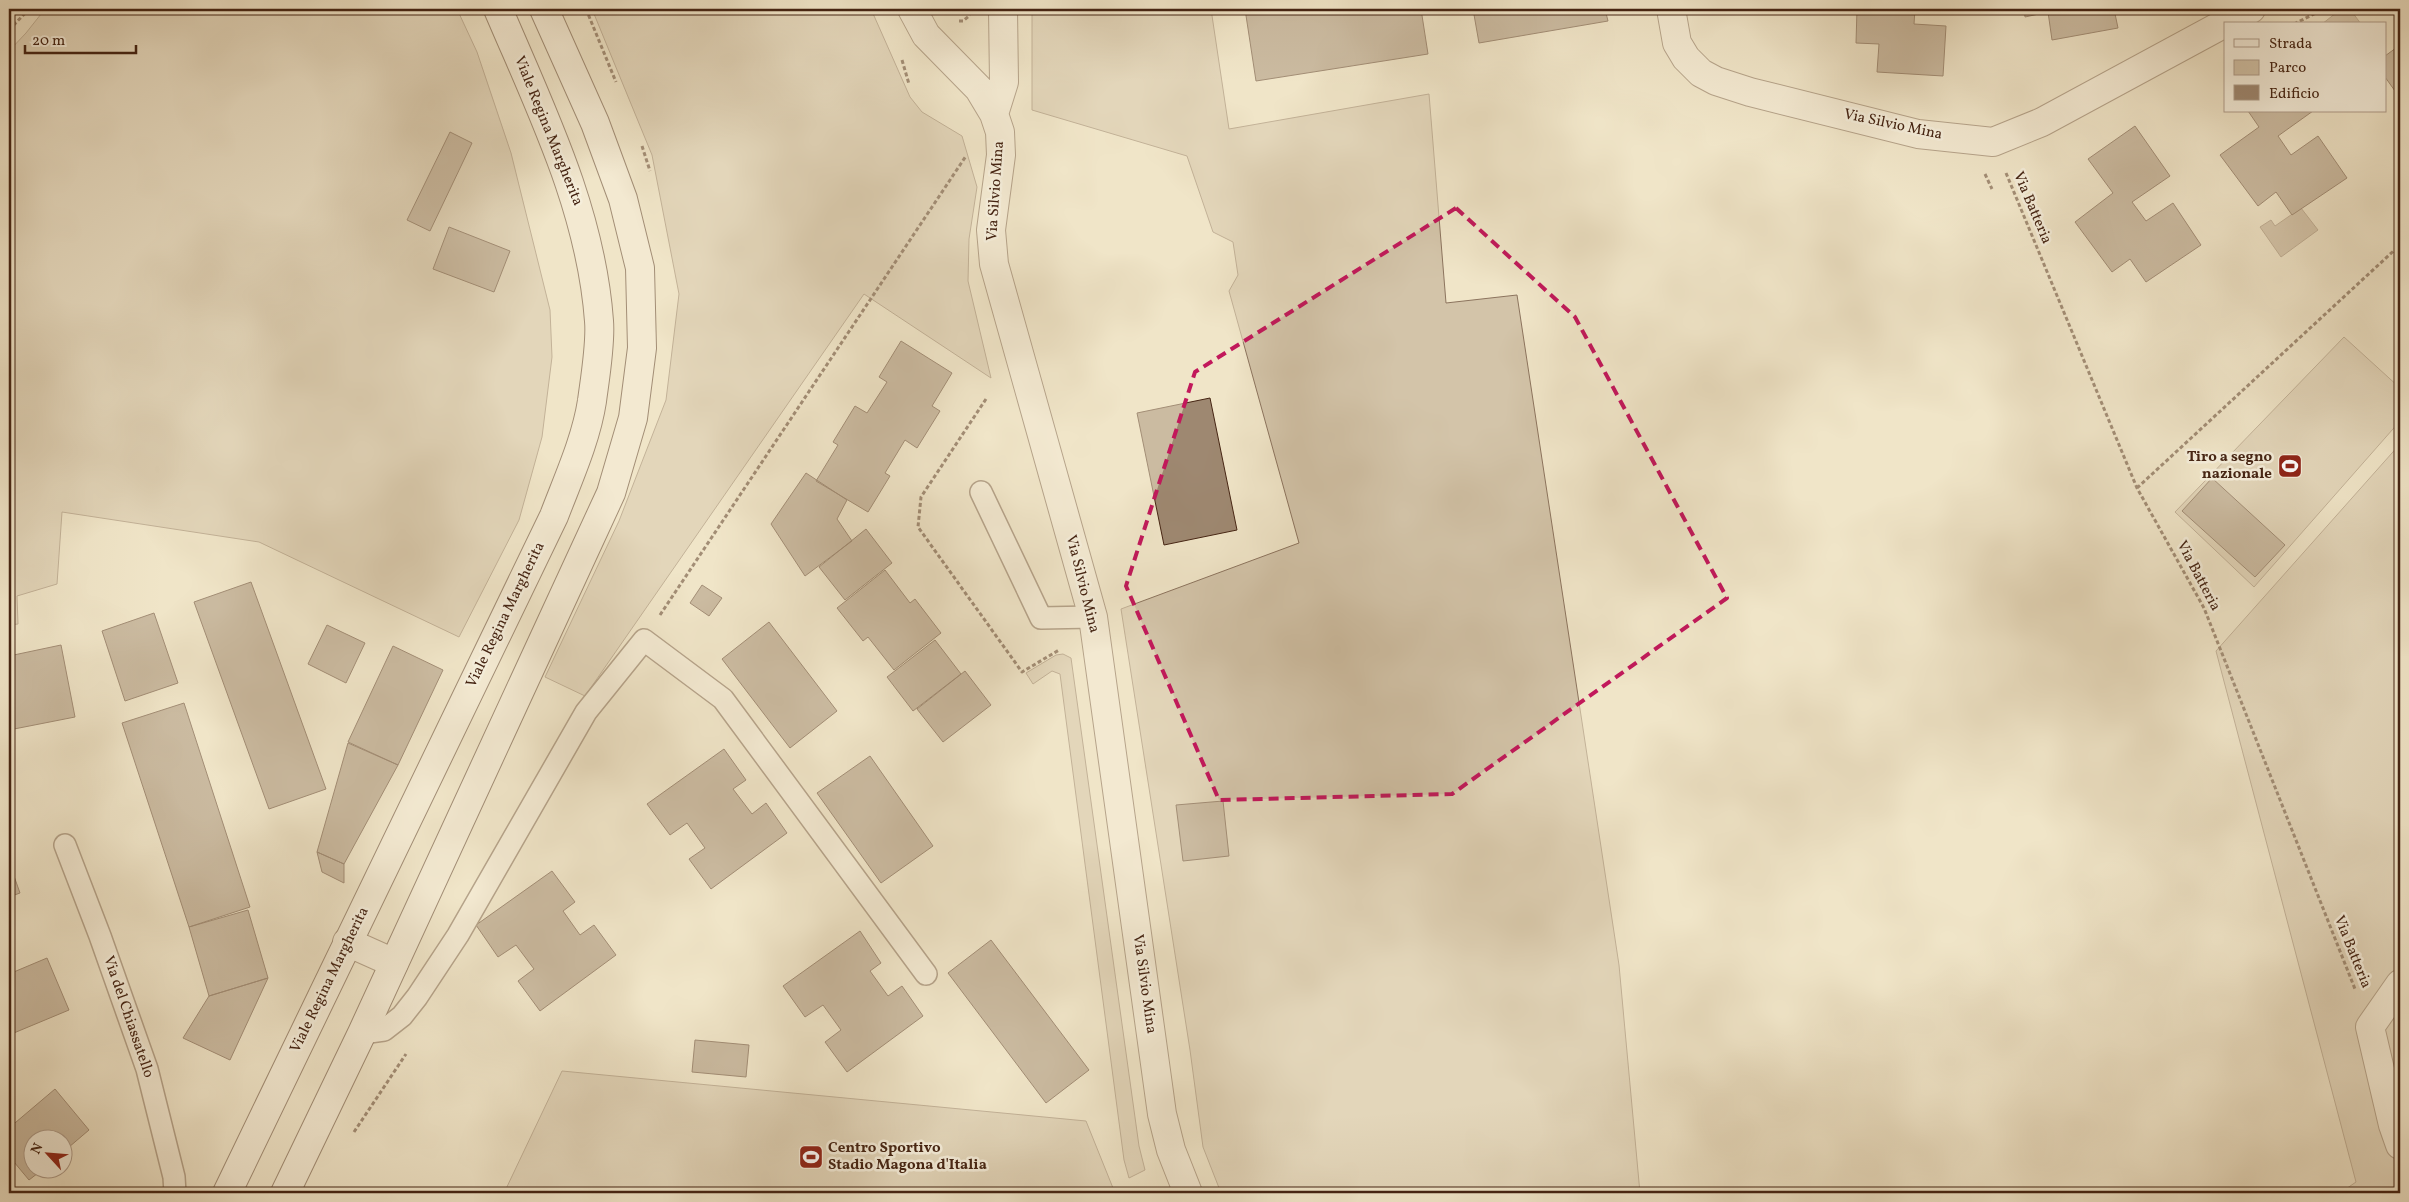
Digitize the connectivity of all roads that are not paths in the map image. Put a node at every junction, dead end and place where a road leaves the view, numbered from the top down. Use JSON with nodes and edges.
{"nodes":[{"id":1,"x":498,"y":9,"type":"edge"},
{"id":2,"x":544,"y":9,"type":"edge"},
{"id":3,"x":912,"y":9,"type":"edge"},
{"id":4,"x":1003,"y":9,"type":"edge"},
{"id":5,"x":1671,"y":9,"type":"edge"},
{"id":6,"x":2251,"y":9,"type":"edge"},
{"id":7,"x":2227,"y":22,"type":"edge"},
{"id":8,"x":2224,"y":24,"type":"edge"},
{"id":9,"x":994,"y":114,"type":"junction"},
{"id":10,"x":981,"y":492,"type":"dead end"},
{"id":11,"x":1092,"y":617,"type":"junction"},
{"id":12,"x":64,"y":845,"type":"dead end"},
{"id":13,"x":347,"y":942,"type":"junction"},
{"id":14,"x":394,"y":962,"type":"junction"},
{"id":15,"x":926,"y":974,"type":"dead end"},
{"id":16,"x":2400,"y":984,"type":"edge"},
{"id":17,"x":362,"y":1033,"type":"junction"},
{"id":18,"x":2400,"y":1145,"type":"edge"},
{"id":19,"x":175,"y":1193,"type":"edge"},
{"id":20,"x":226,"y":1193,"type":"edge"},
{"id":21,"x":285,"y":1193,"type":"edge"},
{"id":22,"x":1188,"y":1193,"type":"edge"}],
"edges":[{"from":1,"to":13,"type":"street","name":"Viale Regina Margherita"},
{"from":2,"to":14,"type":"street"},
{"from":3,"to":9,"type":"street","name":"Via Silvio Mina"},
{"from":4,"to":9,"type":"street"},
{"from":5,"to":8,"type":"street","name":"Via Silvio Mina"},
{"from":6,"to":7,"type":"street","name":"Via Silvio Mina"},
{"from":9,"to":11,"type":"street","name":"Via Silvio Mina"},
{"from":10,"to":11,"type":"lane"},
{"from":11,"to":22,"type":"street","name":"Via Silvio Mina"},
{"from":12,"to":19,"type":"lane","name":"Via del Chiassatello"},
{"from":13,"to":14,"type":"street"},
{"from":13,"to":20,"type":"street","name":"Viale Regina Margherita"},
{"from":14,"to":17,"type":"street"},
{"from":15,"to":17,"type":"lane"},
{"from":16,"to":18,"type":"street"},
{"from":17,"to":21,"type":"street"}]}
